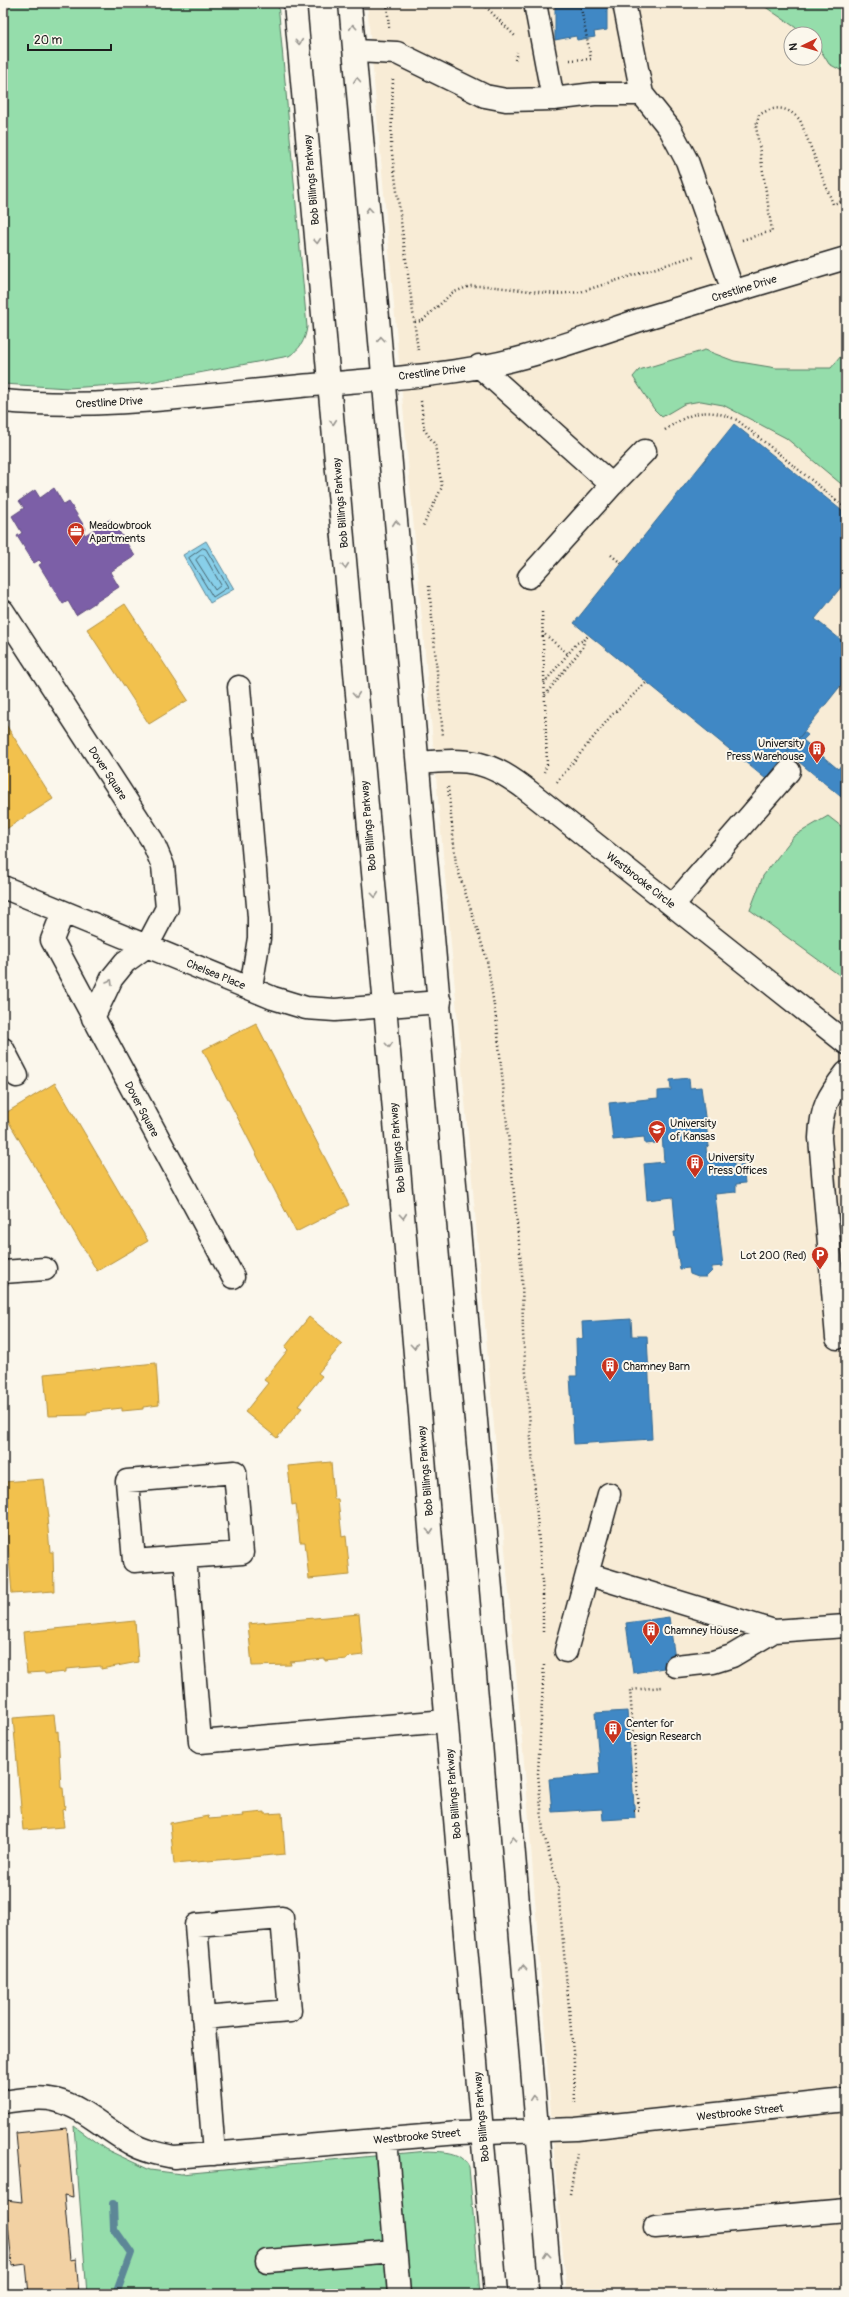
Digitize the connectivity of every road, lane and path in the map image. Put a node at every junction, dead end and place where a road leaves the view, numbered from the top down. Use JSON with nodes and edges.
{"nodes":[{"id":1,"x":296,"y":3,"type":"edge"},
{"id":2,"x":350,"y":3,"type":"edge"},
{"id":3,"x":387,"y":3,"type":"edge"},
{"id":4,"x":484,"y":3,"type":"edge"},
{"id":5,"x":535,"y":3,"type":"edge"},
{"id":6,"x":580,"y":3,"type":"edge"},
{"id":7,"x":624,"y":3,"type":"edge"},
{"id":8,"x":389,"y":27,"type":"dead end"},
{"id":9,"x":516,"y":39,"type":"dead end"},
{"id":10,"x":518,"y":50,"type":"dead end"},
{"id":11,"x":355,"y":51,"type":"junction"},
{"id":12,"x":515,"y":60,"type":"dead end"},
{"id":13,"x":570,"y":60,"type":"dead end"},
{"id":14,"x":393,"y":73,"type":"dead end"},
{"id":15,"x":642,"y":94,"type":"junction"},
{"id":16,"x":553,"y":99,"type":"junction"},
{"id":17,"x":846,"y":200,"type":"edge"},
{"id":18,"x":718,"y":248,"type":"junction"},
{"id":19,"x":846,"y":258,"type":"edge"},
{"id":20,"x":733,"y":291,"type":"junction"},
{"id":21,"x":414,"y":322,"type":"junction"},
{"id":22,"x":418,"y":344,"type":"dead end"},
{"id":23,"x":479,"y":366,"type":"junction"},
{"id":24,"x":384,"y":378,"type":"junction"},
{"id":25,"x":330,"y":384,"type":"junction"},
{"id":26,"x":3,"y":401,"type":"edge"},
{"id":27,"x":422,"y":408,"type":"dead end"},
{"id":28,"x":665,"y":430,"type":"dead end"},
{"id":29,"x":645,"y":451,"type":"dead end"},
{"id":30,"x":612,"y":485,"type":"junction"},
{"id":31,"x":846,"y":508,"type":"edge"},
{"id":32,"x":423,"y":532,"type":"dead end"},
{"id":33,"x":611,"y":555,"type":"dead end"},
{"id":34,"x":622,"y":564,"type":"dead end"},
{"id":35,"x":529,"y":577,"type":"dead end"},
{"id":36,"x":429,"y":582,"type":"dead end"},
{"id":37,"x":3,"y":611,"type":"edge"},
{"id":38,"x":542,"y":612,"type":"dead end"},
{"id":39,"x":542,"y":632,"type":"junction"},
{"id":40,"x":589,"y":635,"type":"dead end"},
{"id":41,"x":584,"y":640,"type":"junction"},
{"id":42,"x":568,"y":654,"type":"junction"},
{"id":43,"x":647,"y":682,"type":"dead end"},
{"id":44,"x":544,"y":684,"type":"junction"},
{"id":45,"x":239,"y":687,"type":"dead end"},
{"id":46,"x":544,"y":696,"type":"junction"},
{"id":47,"x":446,"y":760,"type":"junction"},
{"id":48,"x":418,"y":763,"type":"junction"},
{"id":49,"x":789,"y":771,"type":"dead end"},
{"id":50,"x":544,"y":772,"type":"junction"},
{"id":51,"x":549,"y":775,"type":"dead end"},
{"id":52,"x":553,"y":779,"type":"dead end"},
{"id":53,"x":531,"y":793,"type":"junction"},
{"id":54,"x":3,"y":887,"type":"edge"},
{"id":55,"x":673,"y":905,"type":"junction"},
{"id":56,"x":63,"y":912,"type":"junction"},
{"id":57,"x":147,"y":946,"type":"junction"},
{"id":58,"x":251,"y":988,"type":"junction"},
{"id":59,"x":440,"y":1002,"type":"junction"},
{"id":60,"x":385,"y":1006,"type":"junction"},
{"id":61,"x":94,"y":1018,"type":"junction"},
{"id":62,"x":846,"y":1043,"type":"edge"},
{"id":63,"x":3,"y":1049,"type":"edge"},
{"id":64,"x":846,"y":1073,"type":"edge"},
{"id":65,"x":17,"y":1076,"type":"dead end"},
{"id":66,"x":45,"y":1269,"type":"dead end"},
{"id":67,"x":3,"y":1272,"type":"edge"},
{"id":68,"x":233,"y":1277,"type":"dead end"},
{"id":69,"x":837,"y":1338,"type":"dead end"},
{"id":70,"x":610,"y":1494,"type":"dead end"},
{"id":71,"x":185,"y":1557,"type":"junction"},
{"id":72,"x":587,"y":1574,"type":"junction"},
{"id":73,"x":846,"y":1626,"type":"edge"},
{"id":74,"x":774,"y":1631,"type":"junction"},
{"id":75,"x":543,"y":1640,"type":"dead end"},
{"id":76,"x":566,"y":1651,"type":"dead end"},
{"id":77,"x":544,"y":1663,"type":"dead end"},
{"id":78,"x":676,"y":1666,"type":"dead end"},
{"id":79,"x":665,"y":1687,"type":"dead end"},
{"id":80,"x":446,"y":1721,"type":"junction"},
{"id":81,"x":634,"y":1810,"type":"dead end"},
{"id":82,"x":203,"y":2018,"type":"junction"},
{"id":83,"x":846,"y":2100,"type":"edge"},
{"id":84,"x":3,"y":2102,"type":"edge"},
{"id":85,"x":576,"y":2128,"type":"junction"},
{"id":86,"x":536,"y":2130,"type":"junction"},
{"id":87,"x":482,"y":2132,"type":"junction"},
{"id":88,"x":386,"y":2139,"type":"junction"},
{"id":89,"x":214,"y":2154,"type":"junction"},
{"id":90,"x":570,"y":2196,"type":"dead end"},
{"id":91,"x":846,"y":2210,"type":"edge"},
{"id":92,"x":655,"y":2228,"type":"dead end"},
{"id":93,"x":395,"y":2251,"type":"junction"},
{"id":94,"x":267,"y":2261,"type":"dead end"},
{"id":95,"x":398,"y":2294,"type":"edge"},
{"id":96,"x":496,"y":2294,"type":"edge"},
{"id":97,"x":551,"y":2294,"type":"edge"}],
"edges":[{"from":1,"to":25,"type":"main road","name":"Bob Billings Parkway","one_way":true},
{"from":11,"to":2,"type":"main road","one_way":true},
{"from":3,"to":8,"type":"path"},
{"from":4,"to":9,"type":"path"},
{"from":5,"to":16,"type":"main road"},
{"from":6,"to":13,"type":"path"},
{"from":7,"to":15,"type":"main road"},
{"from":10,"to":12,"type":"path"},
{"from":11,"to":16,"type":"main road"},
{"from":24,"to":11,"type":"main road","one_way":true},
{"from":14,"to":21,"type":"path"},
{"from":15,"to":16,"type":"main road"},
{"from":15,"to":18,"type":"main road"},
{"from":17,"to":18,"type":"path"},
{"from":18,"to":20,"type":"main road"},
{"from":18,"to":21,"type":"path"},
{"from":19,"to":20,"type":"main road","name":"Crestline Drive"},
{"from":20,"to":23,"type":"main road","name":"Crestline Drive"},
{"from":21,"to":22,"type":"path"},
{"from":23,"to":24,"type":"main road","name":"Crestline Drive"},
{"from":23,"to":30,"type":"main road"},
{"from":24,"to":25,"type":"main road","name":"Crestline Drive"},
{"from":48,"to":24,"type":"main road","one_way":true},
{"from":25,"to":26,"type":"main road","name":"Crestline Drive"},
{"from":25,"to":60,"type":"main road","name":"Bob Billings Parkway","one_way":true},
{"from":27,"to":32,"type":"path"},
{"from":28,"to":31,"type":"path"},
{"from":29,"to":30,"type":"main road"},
{"from":30,"to":35,"type":"main road"},
{"from":33,"to":34,"type":"path"},
{"from":36,"to":47,"type":"path"},
{"from":37,"to":57,"type":"main road","name":"Dover Square"},
{"from":38,"to":39,"type":"path"},
{"from":39,"to":42,"type":"path"},
{"from":39,"to":44,"type":"path"},
{"from":40,"to":41,"type":"path"},
{"from":41,"to":42,"type":"path"},
{"from":41,"to":46,"type":"path"},
{"from":42,"to":44,"type":"path"},
{"from":43,"to":52,"type":"path"},
{"from":44,"to":46,"type":"path"},
{"from":45,"to":58,"type":"main road"},
{"from":46,"to":50,"type":"path"},
{"from":47,"to":48,"type":"main road","name":"Westbrooke Circle"},
{"from":47,"to":53,"type":"main road","name":"Westbrooke Circle"},
{"from":47,"to":75,"type":"path"},
{"from":48,"to":59,"type":"main road"},
{"from":49,"to":55,"type":"main road"},
{"from":50,"to":51,"type":"path"},
{"from":50,"to":53,"type":"path"},
{"from":53,"to":55,"type":"main road","name":"Westbrooke Circle"},
{"from":54,"to":56,"type":"main road","name":"Chelsea Place"},
{"from":55,"to":62,"type":"main road","name":"Westbrooke Circle"},
{"from":56,"to":57,"type":"main road","name":"Chelsea Place"},
{"from":56,"to":61,"type":"main road","name":"Dover Square"},
{"from":57,"to":58,"type":"main road","name":"Chelsea Place"},
{"from":61,"to":57,"type":"main road","one_way":true},
{"from":58,"to":60,"type":"main road","name":"Chelsea Place"},
{"from":59,"to":60,"type":"main road","name":"Chelsea Place"},
{"from":86,"to":59,"type":"main road","one_way":true},
{"from":60,"to":80,"type":"main road","name":"Bob Billings Parkway","one_way":true},
{"from":61,"to":68,"type":"main road","name":"Dover Square"},
{"from":63,"to":65,"type":"main road"},
{"from":64,"to":69,"type":"main road"},
{"from":66,"to":67,"type":"main road"},
{"from":70,"to":72,"type":"main road"},
{"from":71,"to":71,"type":"main road"},
{"from":71,"to":80,"type":"main road"},
{"from":72,"to":74,"type":"main road"},
{"from":72,"to":76,"type":"main road"},
{"from":73,"to":74,"type":"main road"},
{"from":74,"to":78,"type":"main road"},
{"from":77,"to":85,"type":"path"},
{"from":79,"to":81,"type":"path"},
{"from":80,"to":87,"type":"main road","name":"Bob Billings Parkway"},
{"from":82,"to":82,"type":"main road"},
{"from":82,"to":89,"type":"main road"},
{"from":83,"to":85,"type":"main road","name":"Westbrooke Street"},
{"from":84,"to":89,"type":"main road","name":"Westbrooke Street"},
{"from":85,"to":86,"type":"main road","name":"Westbrooke Street"},
{"from":85,"to":90,"type":"path"},
{"from":86,"to":87,"type":"main road","name":"Westbrooke Street"},
{"from":97,"to":86,"type":"main road","one_way":true},
{"from":87,"to":88,"type":"main road","name":"Westbrooke Street"},
{"from":87,"to":96,"type":"main road","name":"Bob Billings Parkway"},
{"from":88,"to":89,"type":"main road","name":"Westbrooke Street"},
{"from":88,"to":93,"type":"main road"},
{"from":91,"to":92,"type":"main road"},
{"from":93,"to":94,"type":"main road"},
{"from":93,"to":95,"type":"main road"}]}
